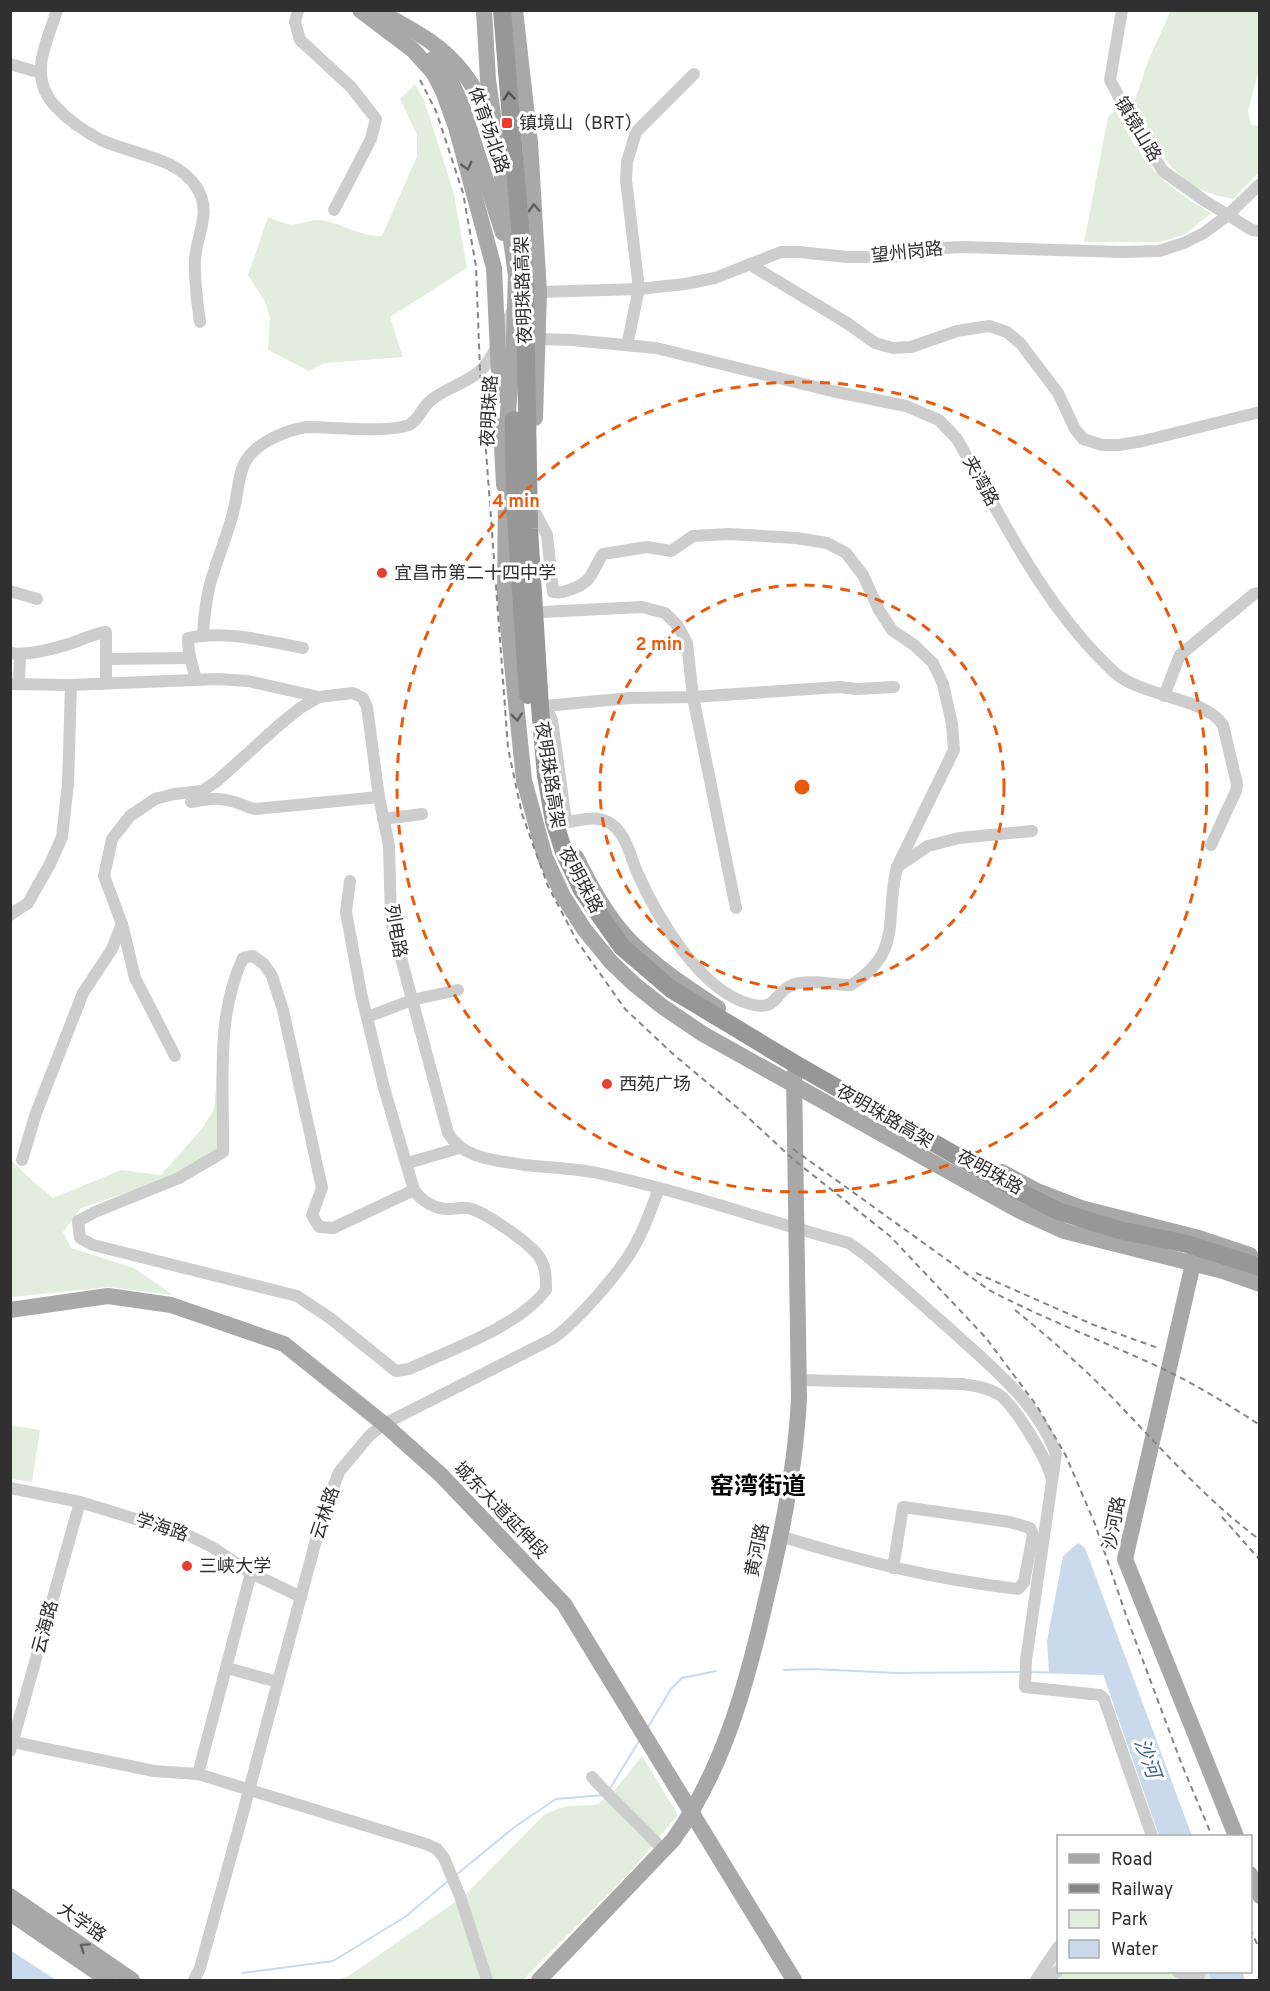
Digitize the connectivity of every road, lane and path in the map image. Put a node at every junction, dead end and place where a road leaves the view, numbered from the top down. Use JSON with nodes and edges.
{"nodes":[{"id":1,"x":57,"y":10,"type":"edge"},
{"id":2,"x":298,"y":10,"type":"edge"},
{"id":3,"x":360,"y":10,"type":"edge"},
{"id":4,"x":367,"y":10,"type":"edge"},
{"id":5,"x":376,"y":10,"type":"edge"},
{"id":6,"x":484,"y":10,"type":"edge"},
{"id":7,"x":502,"y":10,"type":"edge"},
{"id":8,"x":515,"y":10,"type":"edge"},
{"id":9,"x":1122,"y":10,"type":"edge"},
{"id":10,"x":10,"y":64,"type":"edge"},
{"id":11,"x":41,"y":73,"type":"junction"},
{"id":12,"x":694,"y":74,"type":"dead end"},
{"id":13,"x":1260,"y":184,"type":"edge"},
{"id":14,"x":497,"y":196,"type":"junction"},
{"id":15,"x":334,"y":210,"type":"dead end"},
{"id":16,"x":1229,"y":214,"type":"junction"},
{"id":17,"x":1260,"y":231,"type":"edge"},
{"id":18,"x":521,"y":232,"type":"junction"},
{"id":19,"x":749,"y":264,"type":"junction"},
{"id":20,"x":639,"y":289,"type":"junction"},
{"id":21,"x":539,"y":292,"type":"junction"},
{"id":22,"x":516,"y":302,"type":"junction"},
{"id":23,"x":200,"y":322,"type":"dead end"},
{"id":24,"x":538,"y":339,"type":"junction"},
{"id":25,"x":514,"y":340,"type":"junction"},
{"id":26,"x":627,"y":345,"type":"junction"},
{"id":27,"x":1260,"y":412,"type":"edge"},
{"id":28,"x":536,"y":514,"type":"junction"},
{"id":29,"x":10,"y":591,"type":"edge"},
{"id":30,"x":1260,"y":593,"type":"edge"},
{"id":31,"x":37,"y":599,"type":"dead end"},
{"id":32,"x":542,"y":612,"type":"junction"},
{"id":33,"x":203,"y":634,"type":"junction"},
{"id":34,"x":303,"y":648,"type":"dead end"},
{"id":35,"x":15,"y":654,"type":"edge"},
{"id":36,"x":188,"y":658,"type":"junction"},
{"id":37,"x":106,"y":659,"type":"junction"},
{"id":38,"x":525,"y":669,"type":"junction"},
{"id":39,"x":196,"y":680,"type":"junction"},
{"id":40,"x":106,"y":682,"type":"junction"},
{"id":41,"x":15,"y":684,"type":"edge"},
{"id":42,"x":71,"y":685,"type":"junction"},
{"id":43,"x":894,"y":687,"type":"dead end"},
{"id":44,"x":319,"y":696,"type":"junction"},
{"id":45,"x":1164,"y":696,"type":"junction"},
{"id":46,"x":693,"y":697,"type":"junction"},
{"id":47,"x":545,"y":706,"type":"junction"},
{"id":48,"x":379,"y":797,"type":"junction"},
{"id":49,"x":191,"y":802,"type":"dead end"},
{"id":50,"x":422,"y":814,"type":"dead end"},
{"id":51,"x":383,"y":819,"type":"junction"},
{"id":52,"x":1032,"y":831,"type":"dead end"},
{"id":53,"x":1211,"y":845,"type":"dead end"},
{"id":54,"x":897,"y":867,"type":"junction"},
{"id":55,"x":350,"y":880,"type":"dead end"},
{"id":56,"x":736,"y":908,"type":"dead end"},
{"id":57,"x":10,"y":915,"type":"edge"},
{"id":58,"x":122,"y":924,"type":"junction"},
{"id":59,"x":458,"y":990,"type":"dead end"},
{"id":60,"x":412,"y":1000,"type":"junction"},
{"id":61,"x":368,"y":1017,"type":"junction"},
{"id":62,"x":175,"y":1056,"type":"dead end"},
{"id":63,"x":797,"y":1059,"type":"junction"},
{"id":64,"x":797,"y":1085,"type":"junction"},
{"id":65,"x":459,"y":1148,"type":"junction"},
{"id":66,"x":22,"y":1160,"type":"dead end"},
{"id":67,"x":408,"y":1163,"type":"junction"},
{"id":68,"x":659,"y":1188,"type":"junction"},
{"id":69,"x":414,"y":1190,"type":"junction"},
{"id":70,"x":800,"y":1230,"type":"junction"},
{"id":71,"x":1199,"y":1238,"type":"junction"},
{"id":72,"x":1260,"y":1258,"type":"edge"},
{"id":73,"x":1193,"y":1263,"type":"junction"},
{"id":74,"x":1260,"y":1267,"type":"edge"},
{"id":75,"x":1260,"y":1279,"type":"edge"},
{"id":76,"x":1260,"y":1284,"type":"edge"},
{"id":77,"x":10,"y":1310,"type":"edge"},
{"id":78,"x":10,"y":1316,"type":"edge"},
{"id":79,"x":802,"y":1380,"type":"junction"},
{"id":80,"x":382,"y":1425,"type":"junction"},
{"id":81,"x":1052,"y":1480,"type":"junction"},
{"id":82,"x":10,"y":1488,"type":"edge"},
{"id":83,"x":80,"y":1502,"type":"junction"},
{"id":84,"x":784,"y":1537,"type":"junction"},
{"id":85,"x":893,"y":1568,"type":"junction"},
{"id":86,"x":251,"y":1573,"type":"junction"},
{"id":87,"x":301,"y":1597,"type":"junction"},
{"id":88,"x":227,"y":1668,"type":"junction"},
{"id":89,"x":278,"y":1682,"type":"junction"},
{"id":90,"x":12,"y":1747,"type":"edge"},
{"id":91,"x":198,"y":1774,"type":"junction"},
{"id":92,"x":592,"y":1777,"type":"dead end"},
{"id":93,"x":249,"y":1791,"type":"junction"},
{"id":94,"x":691,"y":1822,"type":"junction"},
{"id":95,"x":1152,"y":1835,"type":"edge"},
{"id":96,"x":1236,"y":1835,"type":"edge"},
{"id":97,"x":663,"y":1850,"type":"junction"},
{"id":98,"x":1252,"y":1876,"type":"edge"},
{"id":99,"x":10,"y":1896,"type":"edge"},
{"id":100,"x":1260,"y":1896,"type":"edge"},
{"id":101,"x":10,"y":1913,"type":"edge"},
{"id":102,"x":1057,"y":1950,"type":"edge"},
{"id":103,"x":1057,"y":1972,"type":"edge"},
{"id":104,"x":1182,"y":1973,"type":"edge"},
{"id":105,"x":1199,"y":1973,"type":"edge"},
{"id":106,"x":108,"y":1980,"type":"edge"},
{"id":107,"x":132,"y":1980,"type":"edge"},
{"id":108,"x":194,"y":1980,"type":"edge"},
{"id":109,"x":487,"y":1980,"type":"edge"},
{"id":110,"x":539,"y":1980,"type":"edge"},
{"id":111,"x":554,"y":1980,"type":"edge"},
{"id":112,"x":781,"y":1980,"type":"edge"},
{"id":113,"x":794,"y":1980,"type":"edge"},
{"id":114,"x":1036,"y":1980,"type":"edge"},
{"id":115,"x":1043,"y":1980,"type":"edge"}],
"edges":[{"from":1,"to":11,"type":"street"},
{"from":2,"to":15,"type":"street"},
{"from":3,"to":38,"type":"main road","one_way":true},
{"from":4,"to":14,"type":"main road","name":"体育场北路"},
{"from":5,"to":14,"type":"main road","name":"体育场北路"},
{"from":5,"to":18,"type":"main road"},
{"from":6,"to":14,"type":"main road","name":"夜明珠路"},
{"from":18,"to":7,"type":"highway","name":"夜明珠路高架","one_way":true},
{"from":21,"to":8,"type":"main road","name":"夜明珠路","one_way":true},
{"from":9,"to":16,"type":"street","name":"镇镜山路"},
{"from":10,"to":11,"type":"street"},
{"from":11,"to":23,"type":"street"},
{"from":12,"to":20,"type":"street"},
{"from":13,"to":16,"type":"street","name":"望州岗路"},
{"from":14,"to":22,"type":"main road","name":"夜明珠路"},
{"from":16,"to":17,"type":"street","name":"镇镜山路"},
{"from":16,"to":19,"type":"street","name":"望州岗路"},
{"from":18,"to":74,"type":"highway","name":"夜明珠路高架"},
{"from":19,"to":20,"type":"street","name":"望州岗路"},
{"from":19,"to":27,"type":"street"},
{"from":20,"to":21,"type":"street","name":"望州岗路"},
{"from":20,"to":26,"type":"street"},
{"from":21,"to":24,"type":"main road","name":"夜明珠路"},
{"from":22,"to":25,"type":"main road","name":"夜明珠路"},
{"from":22,"to":33,"type":"street"},
{"from":24,"to":26,"type":"street","name":"夹湾路"},
{"from":24,"to":28,"type":"main road","name":"夜明珠路"},
{"from":25,"to":38,"type":"highway","name":"夜明珠路高架"},
{"from":25,"to":64,"type":"main road","name":"夜明珠路","one_way":true},
{"from":26,"to":45,"type":"street","name":"夹湾路"},
{"from":28,"to":32,"type":"main road","name":"夜明珠路"},
{"from":28,"to":54,"type":"street"},
{"from":29,"to":31,"type":"street"},
{"from":30,"to":45,"type":"street"},
{"from":32,"to":46,"type":"street"},
{"from":32,"to":47,"type":"main road","name":"夜明珠路"},
{"from":33,"to":34,"type":"street"},
{"from":33,"to":36,"type":"street"},
{"from":35,"to":37,"type":"street"},
{"from":35,"to":41,"type":"street"},
{"from":36,"to":37,"type":"street"},
{"from":36,"to":39,"type":"street"},
{"from":37,"to":40,"type":"street"},
{"from":38,"to":75,"type":"highway","name":"夜明珠路高架"},
{"from":39,"to":40,"type":"street","name":"列电路"},
{"from":39,"to":44,"type":"street","name":"列电路"},
{"from":40,"to":42,"type":"street","name":"列电路"},
{"from":41,"to":42,"type":"street","name":"列电路"},
{"from":42,"to":57,"type":"street"},
{"from":43,"to":46,"type":"street"},
{"from":44,"to":48,"type":"street","name":"列电路"},
{"from":44,"to":58,"type":"street"},
{"from":45,"to":53,"type":"street","name":"夹湾路"},
{"from":46,"to":47,"type":"street"},
{"from":46,"to":56,"type":"street"},
{"from":47,"to":54,"type":"street"},
{"from":47,"to":63,"type":"main road","name":"夜明珠路"},
{"from":48,"to":49,"type":"street"},
{"from":48,"to":51,"type":"street","name":"列电路"},
{"from":50,"to":51,"type":"street"},
{"from":51,"to":60,"type":"street","name":"列电路"},
{"from":52,"to":54,"type":"street"},
{"from":55,"to":61,"type":"street"},
{"from":58,"to":62,"type":"street"},
{"from":58,"to":66,"type":"street"},
{"from":59,"to":60,"type":"street"},
{"from":60,"to":61,"type":"street"},
{"from":60,"to":65,"type":"street","name":"列电路"},
{"from":61,"to":67,"type":"street"},
{"from":63,"to":64,"type":"main road","name":"黄河路"},
{"from":63,"to":71,"type":"main road","name":"夜明珠路"},
{"from":64,"to":70,"type":"main road","name":"黄河路"},
{"from":64,"to":73,"type":"main road","name":"夜明珠路"},
{"from":65,"to":67,"type":"street"},
{"from":65,"to":68,"type":"street"},
{"from":67,"to":69,"type":"street"},
{"from":68,"to":70,"type":"street"},
{"from":68,"to":80,"type":"street","name":"云林路"},
{"from":69,"to":69,"type":"street"},
{"from":70,"to":79,"type":"main road","name":"黄河路"},
{"from":70,"to":81,"type":"street"},
{"from":71,"to":72,"type":"main road","name":"夜明珠路"},
{"from":71,"to":73,"type":"main road","name":"沙河路"},
{"from":73,"to":76,"type":"main road","name":"夜明珠路"},
{"from":73,"to":96,"type":"main road","name":"沙河路"},
{"from":77,"to":80,"type":"main road","name":"城东大道延伸段"},
{"from":78,"to":80,"type":"main road","name":"城东大道延伸段"},
{"from":79,"to":81,"type":"street"},
{"from":79,"to":84,"type":"main road","name":"黄河路"},
{"from":80,"to":87,"type":"street","name":"云林路"},
{"from":80,"to":94,"type":"main road","name":"城东大道延伸段"},
{"from":81,"to":95,"type":"street"},
{"from":82,"to":83,"type":"street","name":"学海路"},
{"from":83,"to":86,"type":"street","name":"学海路"},
{"from":83,"to":90,"type":"street","name":"云海路"},
{"from":84,"to":85,"type":"street"},
{"from":84,"to":94,"type":"main road","name":"黄河路"},
{"from":85,"to":85,"type":"street"},
{"from":86,"to":87,"type":"street","name":"学海路"},
{"from":86,"to":88,"type":"street"},
{"from":87,"to":89,"type":"street","name":"云林路"},
{"from":88,"to":89,"type":"street"},
{"from":88,"to":91,"type":"street"},
{"from":89,"to":93,"type":"street","name":"云林路"},
{"from":90,"to":91,"type":"street"},
{"from":91,"to":93,"type":"street"},
{"from":92,"to":97,"type":"street"},
{"from":93,"to":108,"type":"street","name":"云林路"},
{"from":93,"to":109,"type":"street"},
{"from":94,"to":97,"type":"main road","name":"黄河路"},
{"from":94,"to":111,"type":"main road","name":"黄河路"},
{"from":94,"to":112,"type":"main road","name":"城东大道延伸段"},
{"from":94,"to":113,"type":"main road","name":"城东大道延伸段"},
{"from":97,"to":110,"type":"main road","name":"黄河路"},
{"from":98,"to":100,"type":"main road"},
{"from":107,"to":99,"type":"main road","name":"大学路","one_way":true},
{"from":101,"to":106,"type":"main road","name":"大学路"},
{"from":102,"to":114,"type":"street"},
{"from":103,"to":115,"type":"street"},
{"from":104,"to":105,"type":"street"}]}
